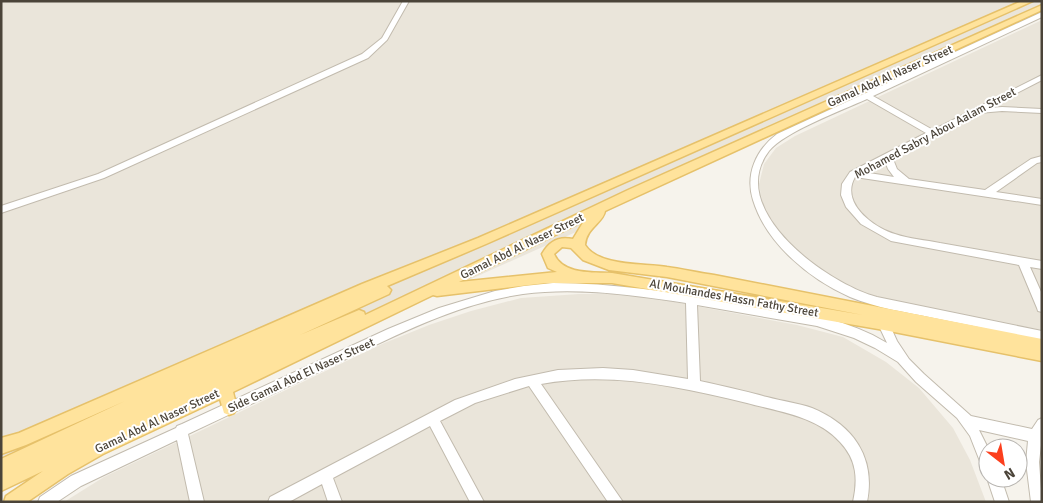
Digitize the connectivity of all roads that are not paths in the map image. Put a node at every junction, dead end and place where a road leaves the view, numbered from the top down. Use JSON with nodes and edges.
{"nodes":[{"id":1,"x":406,"y":1,"type":"edge"},
{"id":2,"x":1029,"y":1,"type":"edge"},
{"id":3,"x":1042,"y":6,"type":"edge"},
{"id":4,"x":1042,"y":14,"type":"edge"},
{"id":5,"x":995,"y":32,"type":"junction"},
{"id":6,"x":1042,"y":77,"type":"edge"},
{"id":7,"x":866,"y":95,"type":"junction"},
{"id":8,"x":1002,"y":97,"type":"junction"},
{"id":9,"x":1012,"y":109,"type":"junction"},
{"id":10,"x":1042,"y":111,"type":"edge"},
{"id":11,"x":973,"y":112,"type":"junction"},
{"id":12,"x":816,"y":114,"type":"junction"},
{"id":13,"x":932,"y":133,"type":"junction"},
{"id":14,"x":892,"y":154,"type":"junction"},
{"id":15,"x":1042,"y":159,"type":"edge"},
{"id":16,"x":853,"y":174,"type":"junction"},
{"id":17,"x":911,"y":183,"type":"junction"},
{"id":18,"x":986,"y":194,"type":"junction"},
{"id":19,"x":1042,"y":202,"type":"edge"},
{"id":20,"x":612,"y":203,"type":"junction"},
{"id":21,"x":1,"y":210,"type":"edge"},
{"id":22,"x":482,"y":241,"type":"junction"},
{"id":23,"x":580,"y":247,"type":"junction"},
{"id":24,"x":1023,"y":262,"type":"junction"},
{"id":25,"x":1042,"y":265,"type":"edge"},
{"id":26,"x":579,"y":276,"type":"junction"},
{"id":27,"x":423,"y":293,"type":"junction"},
{"id":28,"x":691,"y":300,"type":"junction"},
{"id":29,"x":1042,"y":308,"type":"edge"},
{"id":30,"x":883,"y":313,"type":"junction"},
{"id":31,"x":818,"y":317,"type":"junction"},
{"id":32,"x":1042,"y":336,"type":"edge"},
{"id":33,"x":1042,"y":345,"type":"edge"},
{"id":34,"x":1042,"y":355,"type":"edge"},
{"id":35,"x":900,"y":357,"type":"junction"},
{"id":36,"x":532,"y":380,"type":"junction"},
{"id":37,"x":694,"y":386,"type":"junction"},
{"id":38,"x":224,"y":389,"type":"junction"},
{"id":39,"x":229,"y":408,"type":"junction"},
{"id":40,"x":432,"y":418,"type":"junction"},
{"id":41,"x":968,"y":421,"type":"junction"},
{"id":42,"x":1042,"y":424,"type":"edge"},
{"id":43,"x":182,"y":430,"type":"junction"},
{"id":44,"x":1035,"y":436,"type":"junction"},
{"id":45,"x":978,"y":442,"type":"edge"},
{"id":46,"x":2,"y":447,"type":"edge"},
{"id":47,"x":54,"y":450,"type":"junction"},
{"id":48,"x":1,"y":468,"type":"edge"},
{"id":49,"x":325,"y":475,"type":"junction"},
{"id":50,"x":1,"y":483,"type":"edge"},
{"id":51,"x":1,"y":488,"type":"edge"},
{"id":52,"x":997,"y":488,"type":"edge"},
{"id":53,"x":19,"y":497,"type":"edge"},
{"id":54,"x":45,"y":502,"type":"edge"},
{"id":55,"x":197,"y":502,"type":"edge"},
{"id":56,"x":275,"y":502,"type":"edge"},
{"id":57,"x":335,"y":502,"type":"edge"},
{"id":58,"x":477,"y":502,"type":"edge"},
{"id":59,"x":616,"y":502,"type":"edge"},
{"id":60,"x":860,"y":502,"type":"edge"},
{"id":61,"x":1002,"y":502,"type":"edge"},
{"id":62,"x":1038,"y":502,"type":"edge"}],
"edges":[{"from":1,"to":21,"type":"street"},
{"from":2,"to":22,"type":"main road","name":"Gamal Abd Al Naser Street"},
{"from":3,"to":5,"type":"main road","name":"Gamal Abd Al Naser Street"},
{"from":4,"to":5,"type":"street"},
{"from":5,"to":7,"type":"street"},
{"from":5,"to":12,"type":"main road","name":"Gamal Abd Al Naser Street"},
{"from":6,"to":8,"type":"street","name":"Mohamed Sabry Abou Aalam Street"},
{"from":7,"to":12,"type":"street"},
{"from":7,"to":13,"type":"street"},
{"from":8,"to":9,"type":"street"},
{"from":8,"to":11,"type":"street","name":"Mohamed Sabry Abou Aalam Street"},
{"from":9,"to":10,"type":"street"},
{"from":9,"to":11,"type":"street"},
{"from":11,"to":13,"type":"street","name":"Mohamed Sabry Abou Aalam Street"},
{"from":12,"to":20,"type":"main road","name":"Gamal Abd Al Naser Street"},
{"from":12,"to":30,"type":"street"},
{"from":13,"to":14,"type":"street","name":"Mohamed Sabry Abou Aalam Street"},
{"from":14,"to":16,"type":"street","name":"Mohamed Sabry Abou Aalam Street"},
{"from":14,"to":17,"type":"street"},
{"from":15,"to":18,"type":"street"},
{"from":16,"to":17,"type":"street"},
{"from":16,"to":24,"type":"street","name":"Mohamed Sabry Abou Aalam Street"},
{"from":17,"to":18,"type":"street"},
{"from":18,"to":19,"type":"street"},
{"from":20,"to":23,"type":"main road"},
{"from":20,"to":27,"type":"main road","name":"Gamal Abd Al Naser Street"},
{"from":22,"to":46,"type":"main road","name":"Gamal Abd Al Naser Street"},
{"from":22,"to":47,"type":"main road"},
{"from":23,"to":26,"type":"main road"},
{"from":23,"to":30,"type":"main road","name":"Al Mouhandes Hassn Fathy Street"},
{"from":24,"to":25,"type":"street","name":"Mohamed Sabry Abou Aalam Street"},
{"from":24,"to":29,"type":"street"},
{"from":26,"to":27,"type":"main road","name":"Al Mouhandes Hassn Fathy Street"},
{"from":26,"to":31,"type":"main road","name":"Al Mouhandes Hassn Fathy Street"},
{"from":27,"to":38,"type":"main road","name":"Gamal Abd Al Naser Street"},
{"from":27,"to":47,"type":"main road"},
{"from":28,"to":31,"type":"street","name":"Side Gamal Abd El Naser Street"},
{"from":28,"to":37,"type":"street"},
{"from":28,"to":39,"type":"street","name":"Side Gamal Abd El Naser Street"},
{"from":30,"to":31,"type":"main road","name":"Al Mouhandes Hassn Fathy Street"},
{"from":30,"to":32,"type":"street"},
{"from":30,"to":33,"type":"main road","name":"Al Mouhandes Hassn Fathy Street"},
{"from":30,"to":34,"type":"main road","name":"Al Mouhandes Hassn Fathy Street"},
{"from":30,"to":35,"type":"street"},
{"from":31,"to":35,"type":"street","name":"Side Gamal Abd El Naser Street"},
{"from":35,"to":41,"type":"street"},
{"from":36,"to":37,"type":"street"},
{"from":36,"to":40,"type":"street"},
{"from":36,"to":59,"type":"street"},
{"from":37,"to":60,"type":"street"},
{"from":38,"to":39,"type":"main road"},
{"from":38,"to":53,"type":"main road","name":"Gamal Abd Al Naser Street"},
{"from":39,"to":43,"type":"street","name":"Side Gamal Abd El Naser Street"},
{"from":40,"to":49,"type":"street"},
{"from":40,"to":58,"type":"street"},
{"from":41,"to":44,"type":"street"},
{"from":41,"to":45,"type":"street"},
{"from":42,"to":44,"type":"street"},
{"from":43,"to":54,"type":"street","name":"Side Gamal Abd El Naser Street"},
{"from":43,"to":55,"type":"street"},
{"from":44,"to":62,"type":"street"},
{"from":47,"to":48,"type":"main road"},
{"from":47,"to":50,"type":"main road"},
{"from":49,"to":56,"type":"street"},
{"from":49,"to":57,"type":"street"},
{"from":51,"to":53,"type":"main road"},
{"from":52,"to":61,"type":"street"}]}
